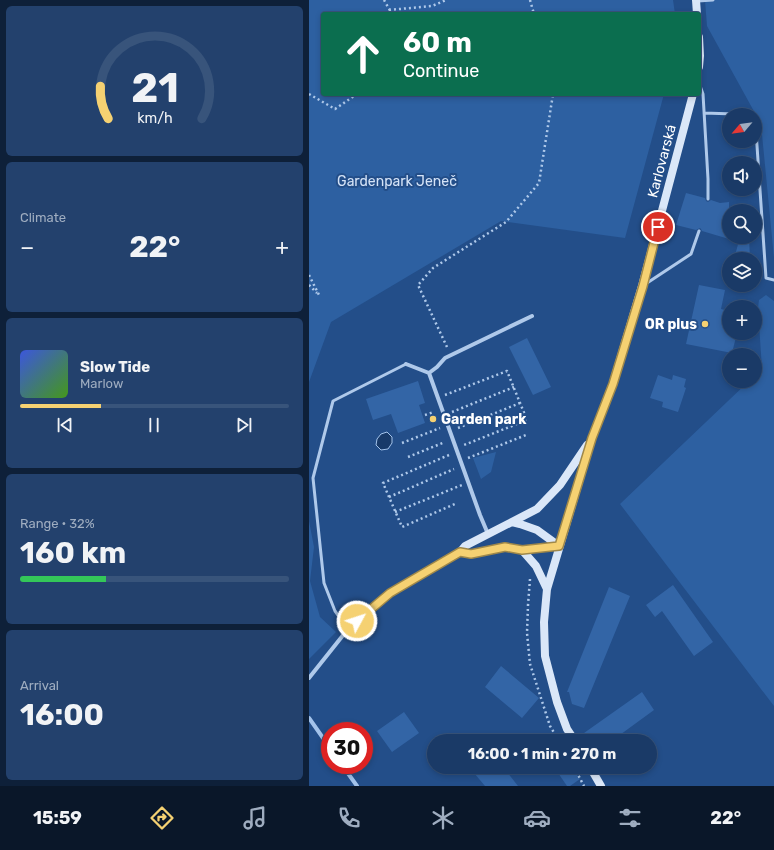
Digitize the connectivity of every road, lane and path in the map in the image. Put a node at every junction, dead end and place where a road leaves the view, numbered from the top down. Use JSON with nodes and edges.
{"nodes":[{"id":1,"x":384,"y":0,"type":"edge"},
{"id":2,"x":446,"y":0,"type":"edge"},
{"id":3,"x":530,"y":0,"type":"edge"},
{"id":4,"x":713,"y":0,"type":"edge"},
{"id":5,"x":696,"y":1,"type":"edge"},
{"id":6,"x":389,"y":10,"type":"joint"},
{"id":7,"x":533,"y":12,"type":"edge"},
{"id":8,"x":697,"y":12,"type":"edge"},
{"id":9,"x":701,"y":88,"type":"edge"},
{"id":10,"x":309,"y":94,"type":"edge"},
{"id":11,"x":354,"y":96,"type":"edge"},
{"id":12,"x":553,"y":96,"type":"edge"},
{"id":13,"x":692,"y":96,"type":"edge"},
{"id":14,"x":704,"y":113,"type":"junction"},
{"id":15,"x":722,"y":114,"type":"edge"},
{"id":16,"x":757,"y":148,"type":"edge"},
{"id":17,"x":708,"y":199,"type":"dead end"},
{"id":18,"x":699,"y":231,"type":"dead end"},
{"id":19,"x":309,"y":275,"type":"edge"},
{"id":20,"x":774,"y":280,"type":"edge"},
{"id":21,"x":309,"y":285,"type":"edge"},
{"id":22,"x":643,"y":286,"type":"junction"},
{"id":23,"x":532,"y":316,"type":"dead end"},
{"id":24,"x":451,"y":355,"type":"junction"},
{"id":25,"x":405,"y":364,"type":"joint"},
{"id":26,"x":429,"y":373,"type":"junction"},
{"id":27,"x":514,"y":388,"type":"junction"},
{"id":28,"x":438,"y":397,"type":"junction"},
{"id":29,"x":520,"y":403,"type":"junction"},
{"id":30,"x":444,"y":415,"type":"junction"},
{"id":31,"x":448,"y":424,"type":"junction"},
{"id":32,"x":450,"y":431,"type":"junction"},
{"id":33,"x":526,"y":435,"type":"dead end"},
{"id":34,"x":592,"y":438,"type":"junction"},
{"id":35,"x":453,"y":439,"type":"junction"},
{"id":36,"x":402,"y":443,"type":"dead end"},
{"id":37,"x":457,"y":450,"type":"junction"},
{"id":38,"x":408,"y":457,"type":"dead end"},
{"id":39,"x":461,"y":463,"type":"junction"},
{"id":40,"x":468,"y":483,"type":"junction"},
{"id":41,"x":389,"y":497,"type":"junction"},
{"id":42,"x":455,"y":504,"type":"dead end"},
{"id":43,"x":395,"y":512,"type":"junction"},
{"id":44,"x":512,"y":522,"type":"junction"},
{"id":45,"x":488,"y":534,"type":"junction"},
{"id":46,"x":559,"y":546,"type":"junction"},
{"id":47,"x":522,"y":550,"type":"junction"},
{"id":48,"x":460,"y":552,"type":"junction"},
{"id":49,"x":547,"y":589,"type":"junction"},
{"id":50,"x":348,"y":629,"type":"junction"},
{"id":51,"x":309,"y":678,"type":"edge"},
{"id":52,"x":570,"y":734,"type":"edge"},
{"id":53,"x":577,"y":774,"type":"edge"},
{"id":54,"x":594,"y":774,"type":"edge"},
{"id":55,"x":584,"y":786,"type":"edge"},
{"id":56,"x":601,"y":786,"type":"edge"}],
"edges":[{"from":1,"to":6,"type":"path"},
{"from":2,"to":6,"type":"path"},
{"from":3,"to":7,"type":"path"},
{"from":4,"to":5,"type":"lane"},
{"from":5,"to":8,"type":"main road"},
{"from":9,"to":14,"type":"lane"},
{"from":10,"to":11,"type":"path"},
{"from":12,"to":24,"type":"path"},
{"from":13,"to":22,"type":"main road","name":"Karlovarská"},
{"from":14,"to":15,"type":"lane"},
{"from":14,"to":17,"type":"lane"},
{"from":16,"to":20,"type":"lane"},
{"from":18,"to":22,"type":"lane"},
{"from":19,"to":21,"type":"path"},
{"from":22,"to":34,"type":"main road","name":"Karlovarská"},
{"from":23,"to":24,"type":"street"},
{"from":24,"to":26,"type":"street"},
{"from":25,"to":26,"type":"street"},
{"from":25,"to":50,"type":"lane"},
{"from":26,"to":28,"type":"street"},
{"from":27,"to":28,"type":"path"},
{"from":27,"to":29,"type":"path"},
{"from":27,"to":30,"type":"path"},
{"from":28,"to":30,"type":"street"},
{"from":29,"to":32,"type":"path"},
{"from":29,"to":37,"type":"path"},
{"from":30,"to":31,"type":"street"},
{"from":31,"to":32,"type":"street"},
{"from":31,"to":36,"type":"path"},
{"from":32,"to":35,"type":"street"},
{"from":33,"to":39,"type":"path"},
{"from":34,"to":44,"type":"main road"},
{"from":34,"to":46,"type":"main road","name":"Karlovarská"},
{"from":35,"to":37,"type":"street"},
{"from":35,"to":38,"type":"path"},
{"from":37,"to":39,"type":"street"},
{"from":37,"to":41,"type":"path"},
{"from":39,"to":40,"type":"street"},
{"from":39,"to":41,"type":"path"},
{"from":40,"to":43,"type":"path"},
{"from":40,"to":45,"type":"street"},
{"from":41,"to":43,"type":"path"},
{"from":42,"to":43,"type":"path"},
{"from":44,"to":45,"type":"main road"},
{"from":44,"to":46,"type":"main road"},
{"from":45,"to":48,"type":"main road"},
{"from":46,"to":47,"type":"main road"},
{"from":46,"to":49,"type":"main road","name":"Karlovarská"},
{"from":47,"to":48,"type":"main road"},
{"from":47,"to":49,"type":"main road"},
{"from":48,"to":50,"type":"street"},
{"from":49,"to":52,"type":"main road","name":"Karlovarská"},
{"from":50,"to":51,"type":"street"},
{"from":53,"to":55,"type":"path"},
{"from":54,"to":56,"type":"main road"}]}
